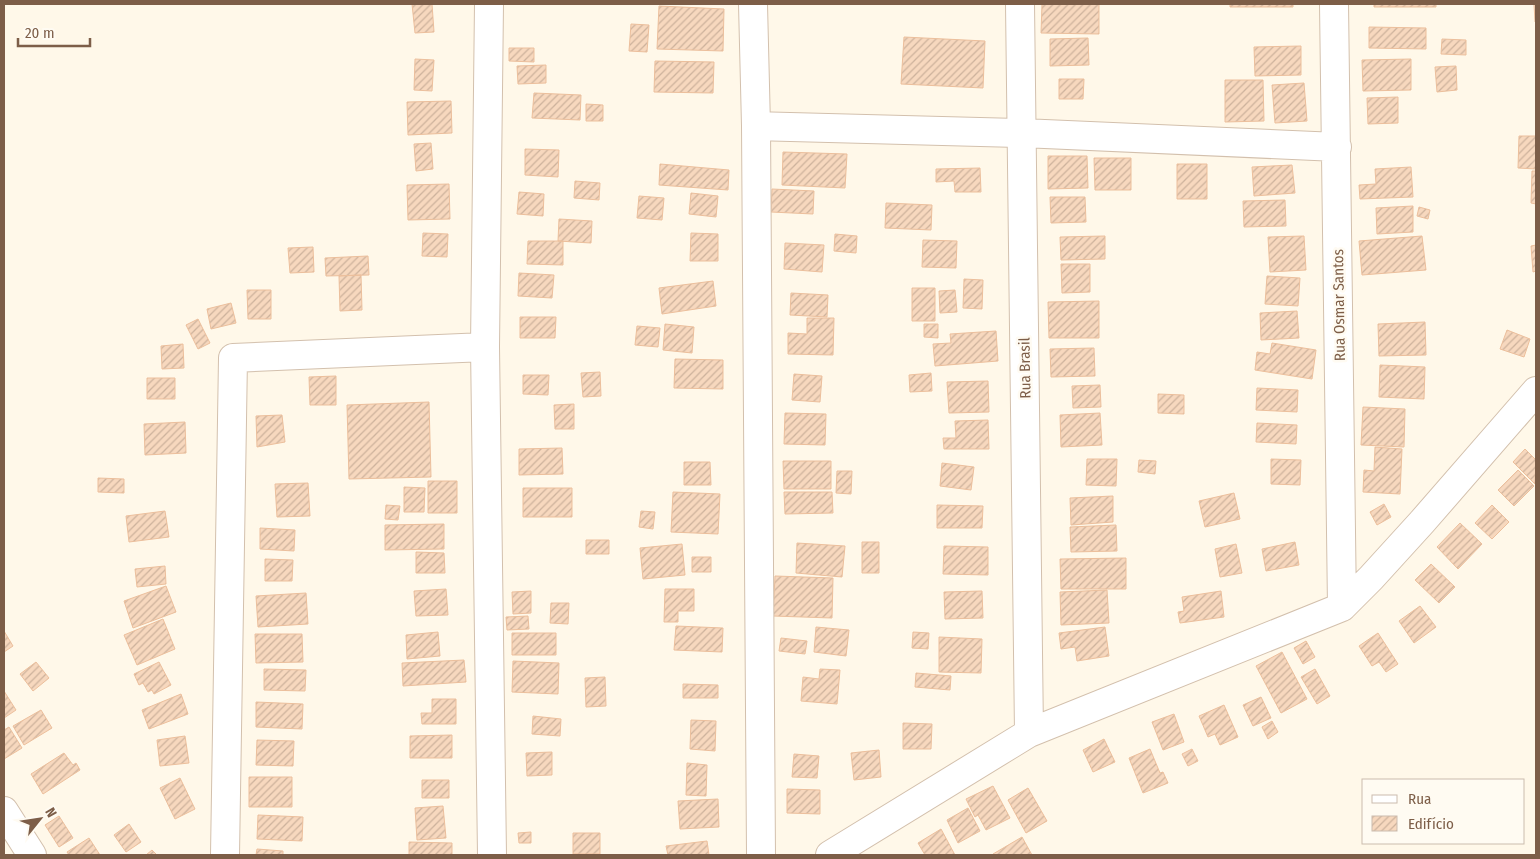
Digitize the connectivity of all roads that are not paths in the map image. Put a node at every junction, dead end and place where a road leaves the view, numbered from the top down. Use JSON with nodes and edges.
{"nodes":[{"id":1,"x":489,"y":4,"type":"edge"},
{"id":2,"x":753,"y":4,"type":"edge"},
{"id":3,"x":1020,"y":4,"type":"edge"},
{"id":4,"x":1334,"y":4,"type":"edge"},
{"id":5,"x":756,"y":126,"type":"junction"},
{"id":6,"x":1022,"y":133,"type":"junction"},
{"id":7,"x":1337,"y":147,"type":"junction"},
{"id":8,"x":485,"y":347,"type":"junction"},
{"id":9,"x":1536,"y":391,"type":"edge"},
{"id":10,"x":1342,"y":607,"type":"junction"},
{"id":11,"x":1029,"y":733,"type":"junction"},
{"id":12,"x":4,"y":811,"type":"edge"},
{"id":13,"x":32,"y":855,"type":"edge"},
{"id":14,"x":225,"y":855,"type":"edge"},
{"id":15,"x":492,"y":855,"type":"edge"},
{"id":16,"x":761,"y":855,"type":"edge"},
{"id":17,"x":830,"y":855,"type":"edge"}],
"edges":[{"from":1,"to":8,"type":"street"},
{"from":2,"to":5,"type":"street"},
{"from":3,"to":6,"type":"street","name":"Rua Brasil"},
{"from":4,"to":7,"type":"street","name":"Rua Osmar Santos"},
{"from":5,"to":6,"type":"street"},
{"from":5,"to":16,"type":"street"},
{"from":6,"to":7,"type":"street"},
{"from":6,"to":11,"type":"street","name":"Rua Brasil"},
{"from":7,"to":10,"type":"street","name":"Rua Osmar Santos"},
{"from":8,"to":14,"type":"street"},
{"from":8,"to":15,"type":"street"},
{"from":9,"to":10,"type":"street"},
{"from":10,"to":11,"type":"street"},
{"from":11,"to":17,"type":"street"},
{"from":12,"to":13,"type":"street"}]}
